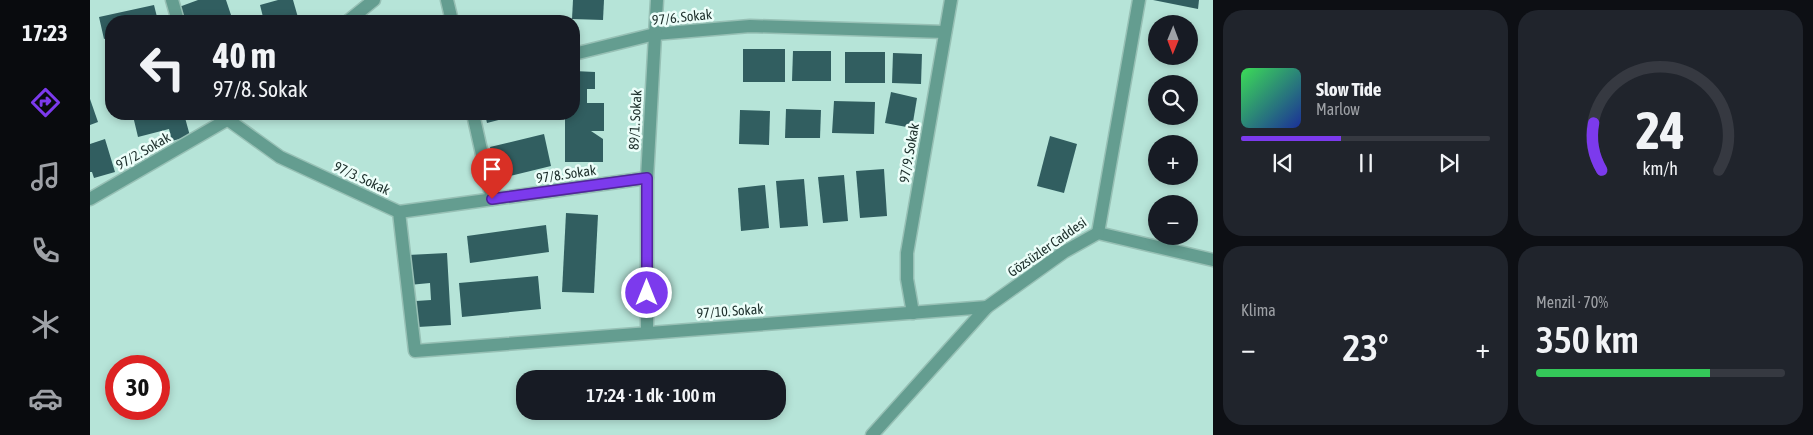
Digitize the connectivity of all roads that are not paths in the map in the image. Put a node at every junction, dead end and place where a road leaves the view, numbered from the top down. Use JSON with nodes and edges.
{"nodes":[{"id":1,"x":172,"y":0,"type":"edge"},
{"id":2,"x":374,"y":0,"type":"edge"},
{"id":3,"x":447,"y":0,"type":"edge"},
{"id":4,"x":657,"y":0,"type":"edge"},
{"id":5,"x":950,"y":0,"type":"edge"},
{"id":6,"x":1138,"y":0,"type":"edge"},
{"id":7,"x":176,"y":15,"type":"edge"},
{"id":8,"x":355,"y":15,"type":"edge"},
{"id":9,"x":451,"y":15,"type":"edge"},
{"id":10,"x":945,"y":32,"type":"junction"},
{"id":11,"x":655,"y":34,"type":"junction"},
{"id":12,"x":580,"y":53,"type":"edge"},
{"id":13,"x":222,"y":120,"type":"edge"},
{"id":14,"x":234,"y":120,"type":"edge"},
{"id":15,"x":474,"y":120,"type":"edge"},
{"id":16,"x":647,"y":178,"type":"junction"},
{"id":17,"x":90,"y":199,"type":"edge"},
{"id":18,"x":492,"y":199,"type":"junction"},
{"id":19,"x":399,"y":212,"type":"junction"},
{"id":20,"x":1098,"y":233,"type":"junction"},
{"id":21,"x":1213,"y":260,"type":"edge"},
{"id":22,"x":987,"y":307,"type":"junction"},
{"id":23,"x":912,"y":313,"type":"junction"},
{"id":24,"x":647,"y":332,"type":"junction"},
{"id":25,"x":415,"y":351,"type":"joint"},
{"id":26,"x":872,"y":435,"type":"edge"}],
"edges":[{"from":1,"to":7,"type":"street"},
{"from":2,"to":8,"type":"street"},
{"from":3,"to":9,"type":"street"},
{"from":4,"to":11,"type":"street","name":"89/1. Sokak"},
{"from":5,"to":10,"type":"street","name":"97/9. Sokak"},
{"from":6,"to":20,"type":"street","name":"Gözsüzler Caddesi"},
{"from":10,"to":11,"type":"street","name":"97/6. Sokak"},
{"from":10,"to":23,"type":"street","name":"97/9. Sokak"},
{"from":11,"to":12,"type":"street","name":"97/6. Sokak"},
{"from":11,"to":16,"type":"street","name":"89/1. Sokak"},
{"from":13,"to":17,"type":"street","name":"97/2. Sokak"},
{"from":14,"to":19,"type":"street","name":"97/3. Sokak"},
{"from":15,"to":18,"type":"street"},
{"from":16,"to":18,"type":"street","name":"97/8. Sokak"},
{"from":16,"to":24,"type":"street","name":"89/1. Sokak"},
{"from":18,"to":19,"type":"street","name":"97/8. Sokak"},
{"from":19,"to":25,"type":"street","name":"97/3. Sokak"},
{"from":20,"to":21,"type":"street"},
{"from":20,"to":22,"type":"street","name":"Gözsüzler Caddesi"},
{"from":22,"to":23,"type":"street","name":"97/10. Sokak"},
{"from":22,"to":26,"type":"street","name":"Gözsüzler Caddesi"},
{"from":23,"to":24,"type":"street","name":"97/10. Sokak"},
{"from":24,"to":25,"type":"street","name":"97/10. Sokak"}]}
